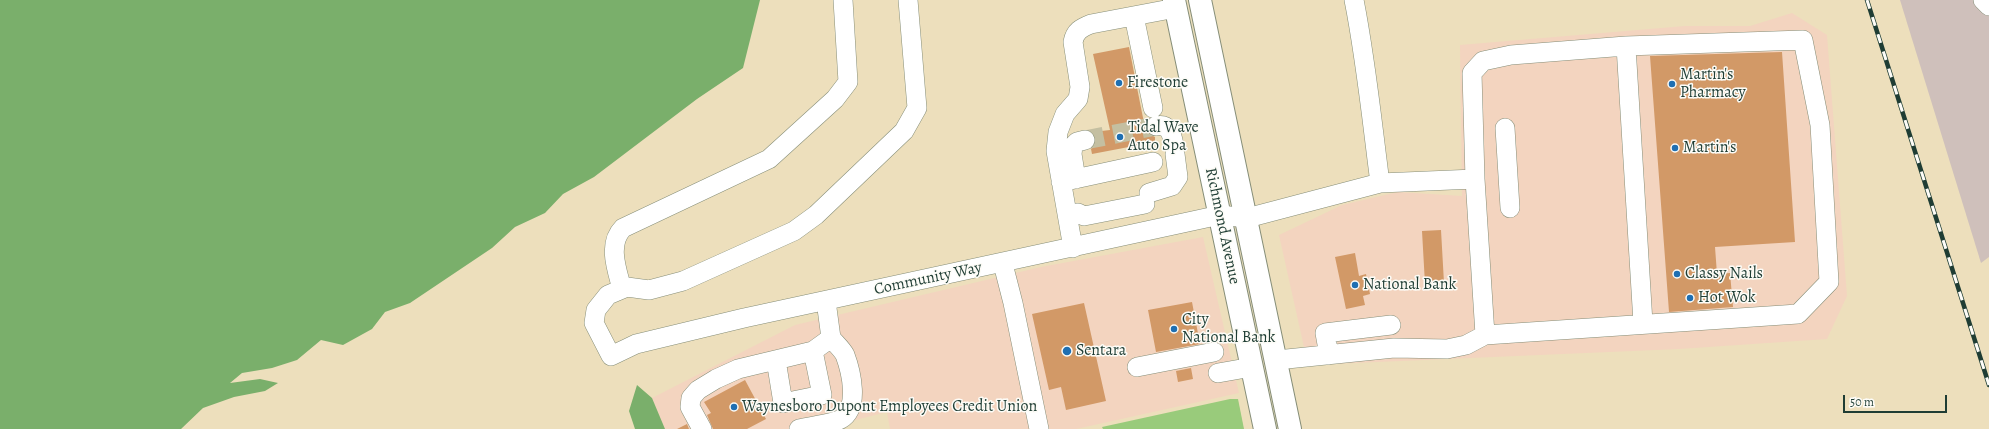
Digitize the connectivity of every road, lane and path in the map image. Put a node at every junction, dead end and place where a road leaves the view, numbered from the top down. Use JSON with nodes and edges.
{"nodes":[{"id":1,"x":843,"y":0,"type":"edge"},
{"id":2,"x":908,"y":0,"type":"edge"},
{"id":3,"x":1200,"y":0,"type":"edge"},
{"id":4,"x":1354,"y":0,"type":"edge"},
{"id":5,"x":1983,"y":0,"type":"edge"},
{"id":6,"x":1175,"y":4,"type":"edge"},
{"id":7,"x":1989,"y":6,"type":"edge"},
{"id":8,"x":1134,"y":16,"type":"junction"},
{"id":9,"x":1626,"y":46,"type":"junction"},
{"id":10,"x":1505,"y":128,"type":"dead end"},
{"id":11,"x":1085,"y":140,"type":"tunnel mouth"},
{"id":12,"x":1153,"y":162,"type":"dead end"},
{"id":13,"x":1475,"y":179,"type":"junction"},
{"id":14,"x":1069,"y":180,"type":"junction"},
{"id":15,"x":1380,"y":183,"type":"junction"},
{"id":16,"x":1510,"y":208,"type":"dead end"},
{"id":17,"x":1073,"y":214,"type":"junction"},
{"id":18,"x":1220,"y":215,"type":"junction"},
{"id":19,"x":1247,"y":218,"type":"junction"},
{"id":20,"x":1073,"y":248,"type":"junction"},
{"id":21,"x":1003,"y":264,"type":"junction"},
{"id":22,"x":622,"y":289,"type":"junction"},
{"id":23,"x":826,"y":301,"type":"junction"},
{"id":24,"x":1642,"y":323,"type":"junction"},
{"id":25,"x":1391,"y":325,"type":"dead end"},
{"id":26,"x":1485,"y":335,"type":"junction"},
{"id":27,"x":831,"y":338,"type":"junction"},
{"id":28,"x":813,"y":351,"type":"junction"},
{"id":29,"x":1214,"y":352,"type":"dead end"},
{"id":30,"x":1329,"y":355,"type":"junction"},
{"id":31,"x":776,"y":360,"type":"junction"},
{"id":32,"x":1277,"y":360,"type":"junction"},
{"id":33,"x":1252,"y":367,"type":"junction"},
{"id":34,"x":1138,"y":368,"type":"dead end"},
{"id":35,"x":1218,"y":373,"type":"dead end"},
{"id":36,"x":702,"y":429,"type":"edge"},
{"id":37,"x":799,"y":429,"type":"edge"},
{"id":38,"x":1039,"y":429,"type":"edge"},
{"id":39,"x":1265,"y":429,"type":"edge"},
{"id":40,"x":1290,"y":429,"type":"edge"}],
"edges":[{"from":1,"to":22,"type":"street"},
{"from":2,"to":22,"type":"street"},
{"from":3,"to":19,"type":"main road","name":"Richmond Avenue"},
{"from":4,"to":15,"type":"street"},
{"from":5,"to":7,"type":"street"},
{"from":6,"to":8,"type":"street"},
{"from":6,"to":18,"type":"main road","name":"Richmond Avenue"},
{"from":8,"to":14,"type":"street"},
{"from":8,"to":17,"type":"street"},
{"from":9,"to":13,"type":"street"},
{"from":9,"to":24,"type":"street"},
{"from":9,"to":24,"type":"street"},
{"from":10,"to":16,"type":"street"},
{"from":11,"to":14,"type":"street"},
{"from":12,"to":14,"type":"street"},
{"from":13,"to":15,"type":"street"},
{"from":13,"to":26,"type":"street"},
{"from":14,"to":17,"type":"street"},
{"from":15,"to":19,"type":"street"},
{"from":17,"to":20,"type":"street"},
{"from":18,"to":19,"type":"street","name":"Community Way"},
{"from":18,"to":20,"type":"street","name":"Community Way"},
{"from":18,"to":33,"type":"main road","name":"Richmond Avenue"},
{"from":19,"to":32,"type":"main road","name":"Richmond Avenue"},
{"from":20,"to":21,"type":"street","name":"Community Way"},
{"from":21,"to":23,"type":"street","name":"Community Way"},
{"from":21,"to":38,"type":"street"},
{"from":22,"to":23,"type":"street","name":"Community Way"},
{"from":23,"to":27,"type":"street"},
{"from":24,"to":26,"type":"street"},
{"from":25,"to":30,"type":"street"},
{"from":26,"to":30,"type":"street"},
{"from":27,"to":28,"type":"street"},
{"from":27,"to":37,"type":"street"},
{"from":28,"to":31,"type":"street"},
{"from":28,"to":31,"type":"street"},
{"from":29,"to":34,"type":"street"},
{"from":30,"to":32,"type":"street"},
{"from":31,"to":36,"type":"street"},
{"from":32,"to":40,"type":"main road","name":"Richmond Avenue"},
{"from":33,"to":35,"type":"street"},
{"from":33,"to":39,"type":"main road","name":"Richmond Avenue"}]}
